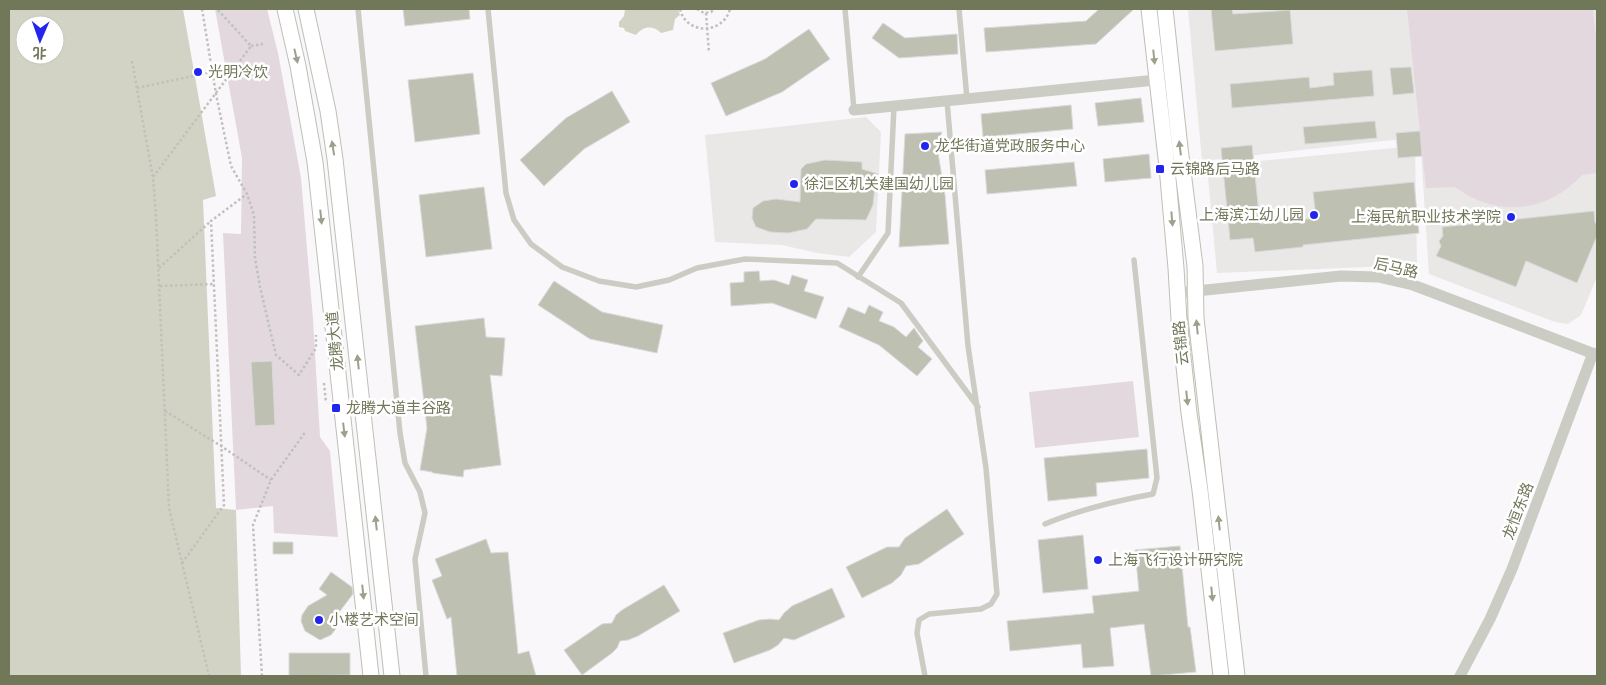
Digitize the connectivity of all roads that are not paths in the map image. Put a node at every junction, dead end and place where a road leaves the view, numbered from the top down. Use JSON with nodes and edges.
{"nodes":[{"id":1,"x":285,"y":9,"type":"edge"},
{"id":2,"x":306,"y":9,"type":"edge"},
{"id":3,"x":358,"y":9,"type":"edge"},
{"id":4,"x":488,"y":9,"type":"edge"},
{"id":5,"x":846,"y":9,"type":"edge"},
{"id":6,"x":959,"y":9,"type":"edge"},
{"id":7,"x":1149,"y":9,"type":"edge"},
{"id":8,"x":1165,"y":9,"type":"edge"},
{"id":9,"x":1156,"y":80,"type":"junction"},
{"id":10,"x":967,"y":99,"type":"junction"},
{"id":11,"x":947,"y":101,"type":"junction"},
{"id":12,"x":894,"y":106,"type":"junction"},
{"id":13,"x":854,"y":110,"type":"joint"},
{"id":14,"x":1134,"y":260,"type":"dead end"},
{"id":15,"x":858,"y":277,"type":"junction"},
{"id":16,"x":1195,"y":291,"type":"junction"},
{"id":17,"x":1178,"y":293,"type":"junction"},
{"id":18,"x":1595,"y":354,"type":"edge"},
{"id":19,"x":978,"y":407,"type":"junction"},
{"id":20,"x":1044,"y":524,"type":"dead end"},
{"id":21,"x":371,"y":676,"type":"edge"},
{"id":22,"x":392,"y":676,"type":"edge"},
{"id":23,"x":426,"y":676,"type":"edge"},
{"id":24,"x":925,"y":676,"type":"edge"},
{"id":25,"x":1221,"y":676,"type":"edge"},
{"id":26,"x":1237,"y":676,"type":"edge"},
{"id":27,"x":1460,"y":676,"type":"edge"}],
"edges":[{"from":1,"to":21,"type":"main road","name":"龙腾大道","one_way":true},
{"from":22,"to":2,"type":"main road","name":"龙腾大道","one_way":true},
{"from":3,"to":23,"type":"lane"},
{"from":4,"to":15,"type":"lane"},
{"from":5,"to":13,"type":"lane"},
{"from":6,"to":10,"type":"lane"},
{"from":7,"to":9,"type":"main road","name":"云锦路","one_way":true},
{"from":16,"to":8,"type":"main road","name":"云锦路","one_way":true},
{"from":9,"to":10,"type":"street"},
{"from":9,"to":17,"type":"main road","name":"云锦路","one_way":true},
{"from":10,"to":11,"type":"street"},
{"from":11,"to":12,"type":"street"},
{"from":11,"to":19,"type":"lane"},
{"from":12,"to":13,"type":"street"},
{"from":12,"to":15,"type":"lane"},
{"from":14,"to":20,"type":"lane"},
{"from":15,"to":19,"type":"lane"},
{"from":16,"to":17,"type":"street","name":"后马路"},
{"from":16,"to":18,"type":"street","name":"后马路"},
{"from":26,"to":16,"type":"main road","name":"云锦路","one_way":true},
{"from":17,"to":25,"type":"main road","name":"云锦路","one_way":true},
{"from":18,"to":27,"type":"street","name":"龙恒东路"},
{"from":19,"to":24,"type":"lane"}]}
